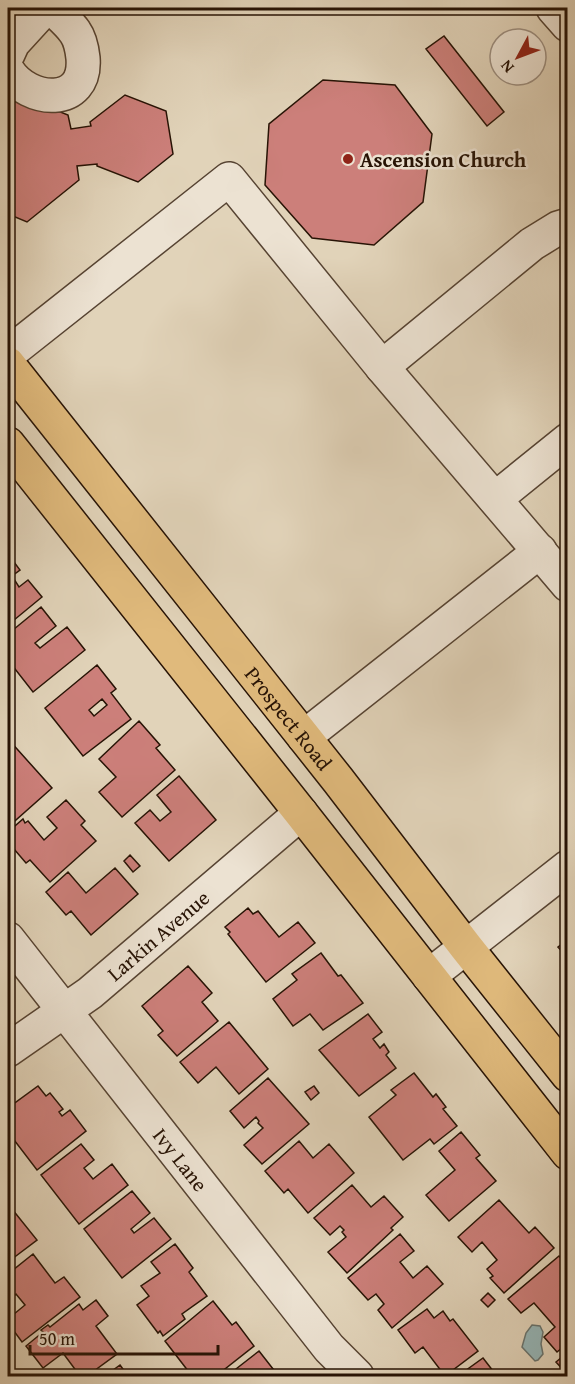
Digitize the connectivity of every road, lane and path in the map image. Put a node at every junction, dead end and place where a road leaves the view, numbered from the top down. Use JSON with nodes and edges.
{"nodes":[{"id":1,"x":45,"y":8,"type":"edge"},
{"id":2,"x":52,"y":8,"type":"edge"},
{"id":3,"x":553,"y":8,"type":"edge"},
{"id":4,"x":567,"y":25,"type":"edge"},
{"id":5,"x":8,"y":54,"type":"edge"},
{"id":6,"x":8,"y":71,"type":"edge"},
{"id":7,"x":567,"y":225,"type":"edge"},
{"id":8,"x":8,"y":354,"type":"edge"},
{"id":9,"x":8,"y":364,"type":"edge"},
{"id":10,"x":382,"y":367,"type":"junction"},
{"id":11,"x":567,"y":440,"type":"edge"},
{"id":12,"x":8,"y":444,"type":"edge"},
{"id":13,"x":495,"y":499,"type":"junction"},
{"id":14,"x":540,"y":551,"type":"junction"},
{"id":15,"x":567,"y":585,"type":"edge"},
{"id":16,"x":303,"y":737,"type":"junction"},
{"id":17,"x":301,"y":813,"type":"junction"},
{"id":18,"x":567,"y":867,"type":"edge"},
{"id":19,"x":8,"y":939,"type":"edge"},
{"id":20,"x":466,"y":947,"type":"junction"},
{"id":21,"x":429,"y":976,"type":"junction"},
{"id":22,"x":65,"y":1012,"type":"junction"},
{"id":23,"x":8,"y":1050,"type":"edge"},
{"id":24,"x":567,"y":1075,"type":"edge"},
{"id":25,"x":567,"y":1153,"type":"edge"},
{"id":26,"x":357,"y":1377,"type":"edge"}],
"edges":[{"from":1,"to":5,"type":"street"},
{"from":2,"to":6,"type":"street"},
{"from":3,"to":4,"type":"street"},
{"from":7,"to":10,"type":"street"},
{"from":8,"to":10,"type":"street"},
{"from":9,"to":16,"type":"main road","name":"Prospect Road"},
{"from":10,"to":13,"type":"street"},
{"from":11,"to":13,"type":"street"},
{"from":12,"to":17,"type":"main road"},
{"from":13,"to":14,"type":"street"},
{"from":14,"to":15,"type":"street"},
{"from":14,"to":16,"type":"street"},
{"from":16,"to":20,"type":"main road","name":"Prospect Road"},
{"from":17,"to":21,"type":"main road"},
{"from":17,"to":22,"type":"street","name":"Larkin Avenue"},
{"from":18,"to":20,"type":"street"},
{"from":19,"to":22,"type":"street","name":"Ivy Lane"},
{"from":20,"to":21,"type":"street"},
{"from":20,"to":24,"type":"main road","name":"Prospect Road"},
{"from":21,"to":25,"type":"main road"},
{"from":22,"to":23,"type":"street","name":"Larkin Avenue"},
{"from":22,"to":26,"type":"street","name":"Ivy Lane"}]}
